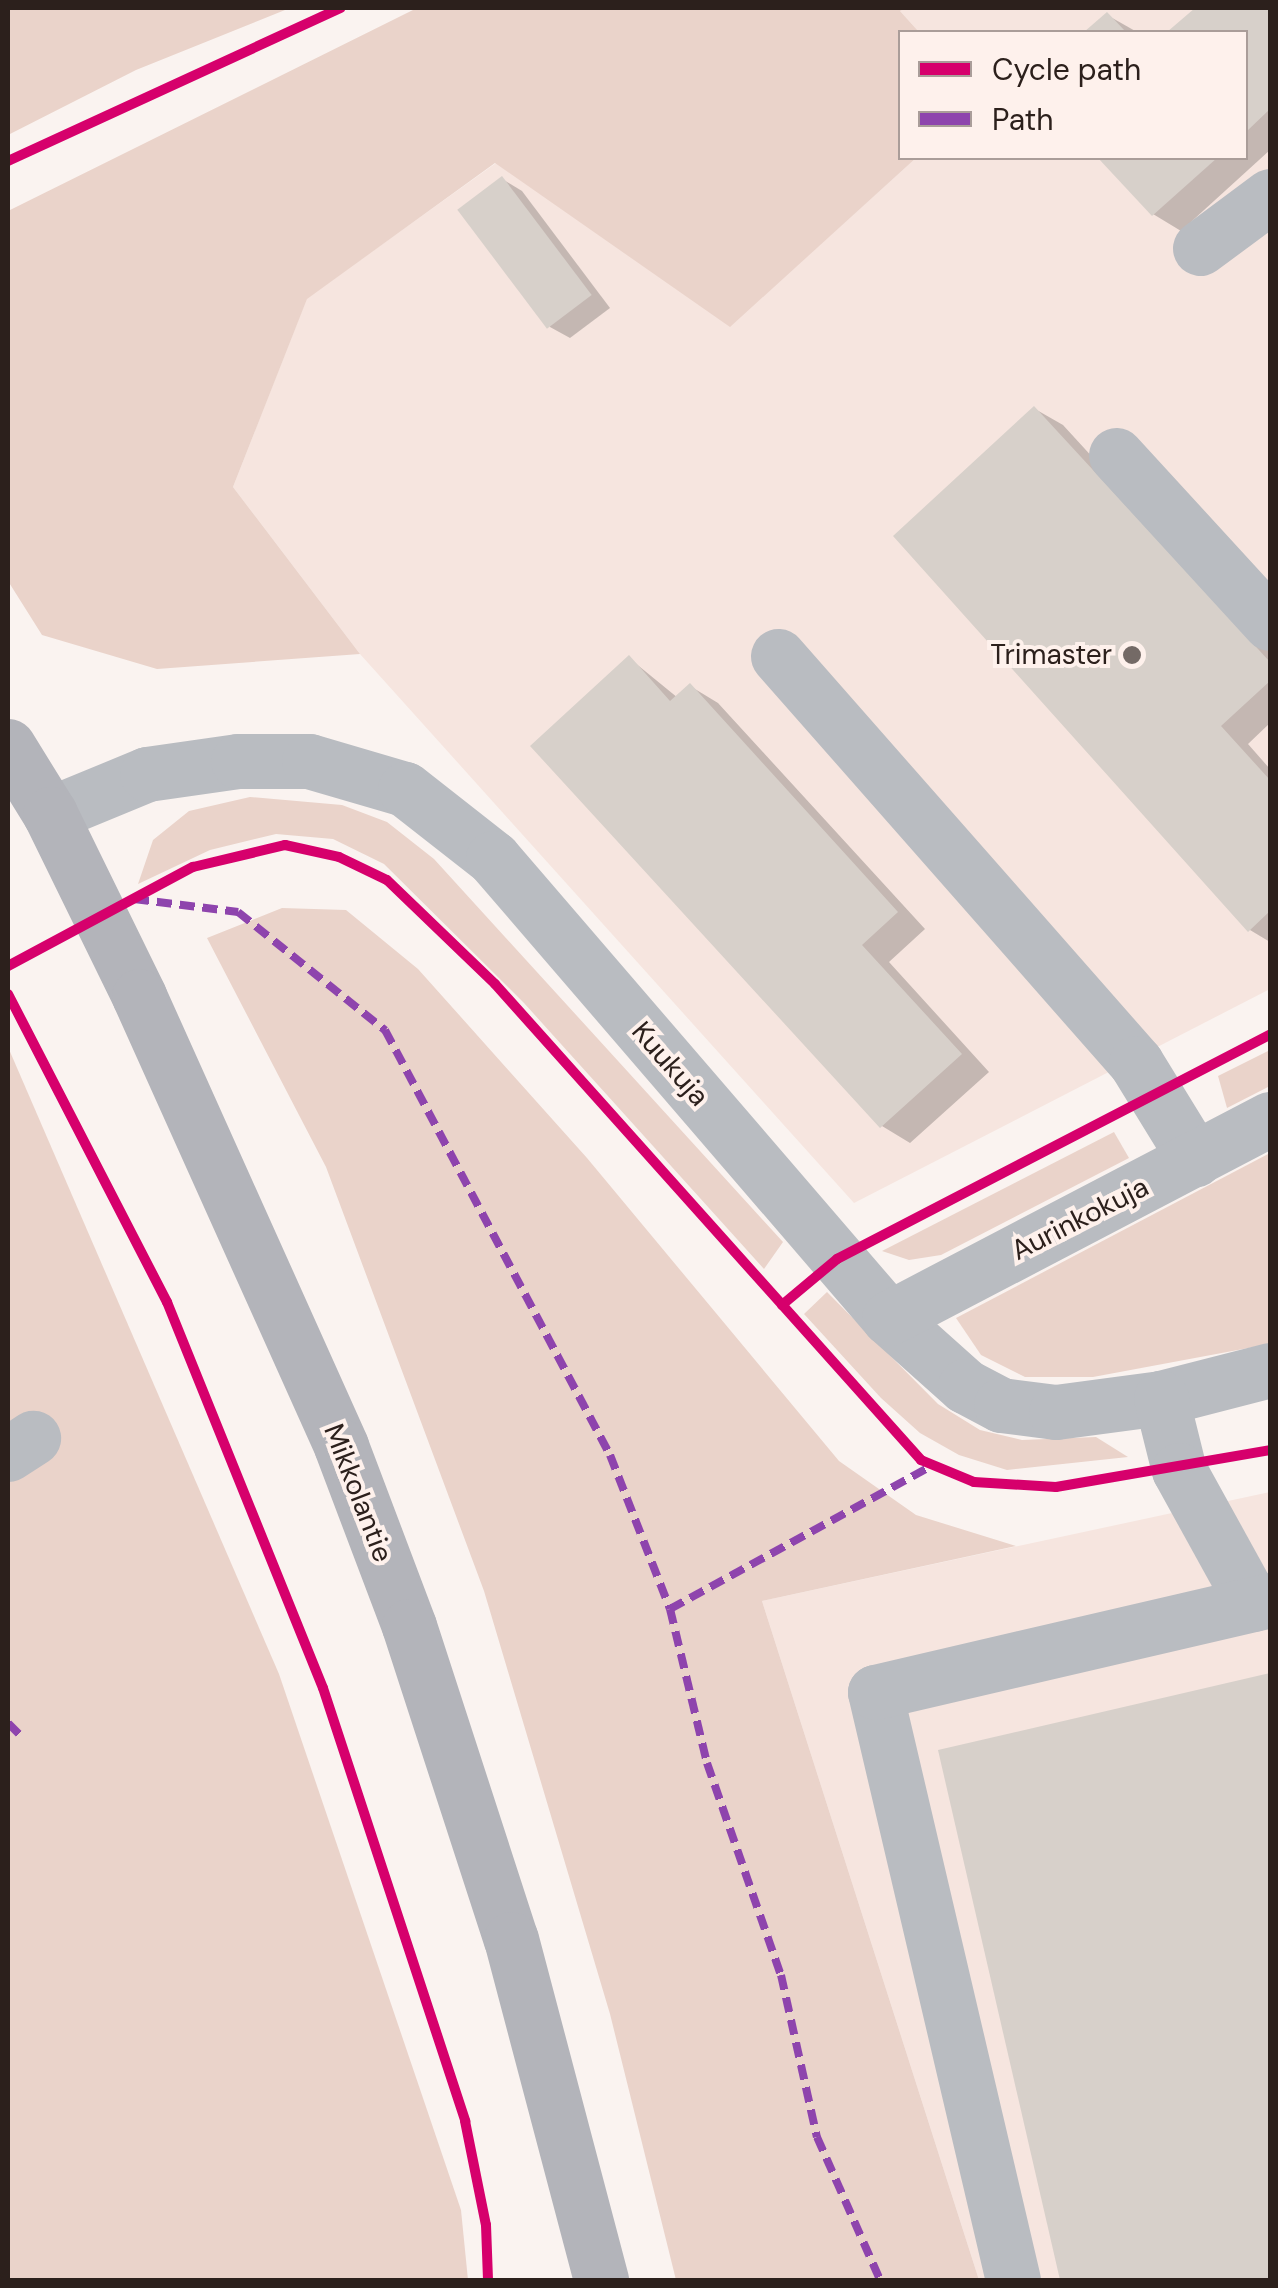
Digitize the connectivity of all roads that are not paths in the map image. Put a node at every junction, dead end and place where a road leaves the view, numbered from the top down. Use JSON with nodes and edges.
{"nodes":[{"id":1,"x":1270,"y":196,"type":"edge"},
{"id":2,"x":1200,"y":248,"type":"dead end"},
{"id":3,"x":1116,"y":455,"type":"dead end"},
{"id":4,"x":1270,"y":623,"type":"edge"},
{"id":5,"x":778,"y":656,"type":"dead end"},
{"id":6,"x":8,"y":746,"type":"edge"},
{"id":7,"x":50,"y":814,"type":"junction"},
{"id":8,"x":1270,"y":1119,"type":"edge"},
{"id":9,"x":1194,"y":1160,"type":"junction"},
{"id":10,"x":889,"y":1318,"type":"junction"},
{"id":11,"x":1270,"y":1370,"type":"edge"},
{"id":12,"x":1160,"y":1398,"type":"junction"},
{"id":13,"x":1262,"y":1601,"type":"edge"},
{"id":14,"x":601,"y":2280,"type":"edge"},
{"id":15,"x":1014,"y":2280,"type":"edge"}],
"edges":[{"from":1,"to":2,"type":"street"},
{"from":3,"to":4,"type":"street"},
{"from":5,"to":9,"type":"street"},
{"from":6,"to":7,"type":"main road","name":"Mikkolantie"},
{"from":7,"to":10,"type":"street","name":"Kuukuja"},
{"from":7,"to":14,"type":"main road","name":"Mikkolantie"},
{"from":8,"to":9,"type":"street","name":"Aurinkokuja"},
{"from":9,"to":10,"type":"street","name":"Aurinkokuja"},
{"from":10,"to":12,"type":"street","name":"Kuukuja"},
{"from":11,"to":12,"type":"street","name":"Kuukuja"},
{"from":12,"to":13,"type":"street"},
{"from":13,"to":15,"type":"street"}]}
